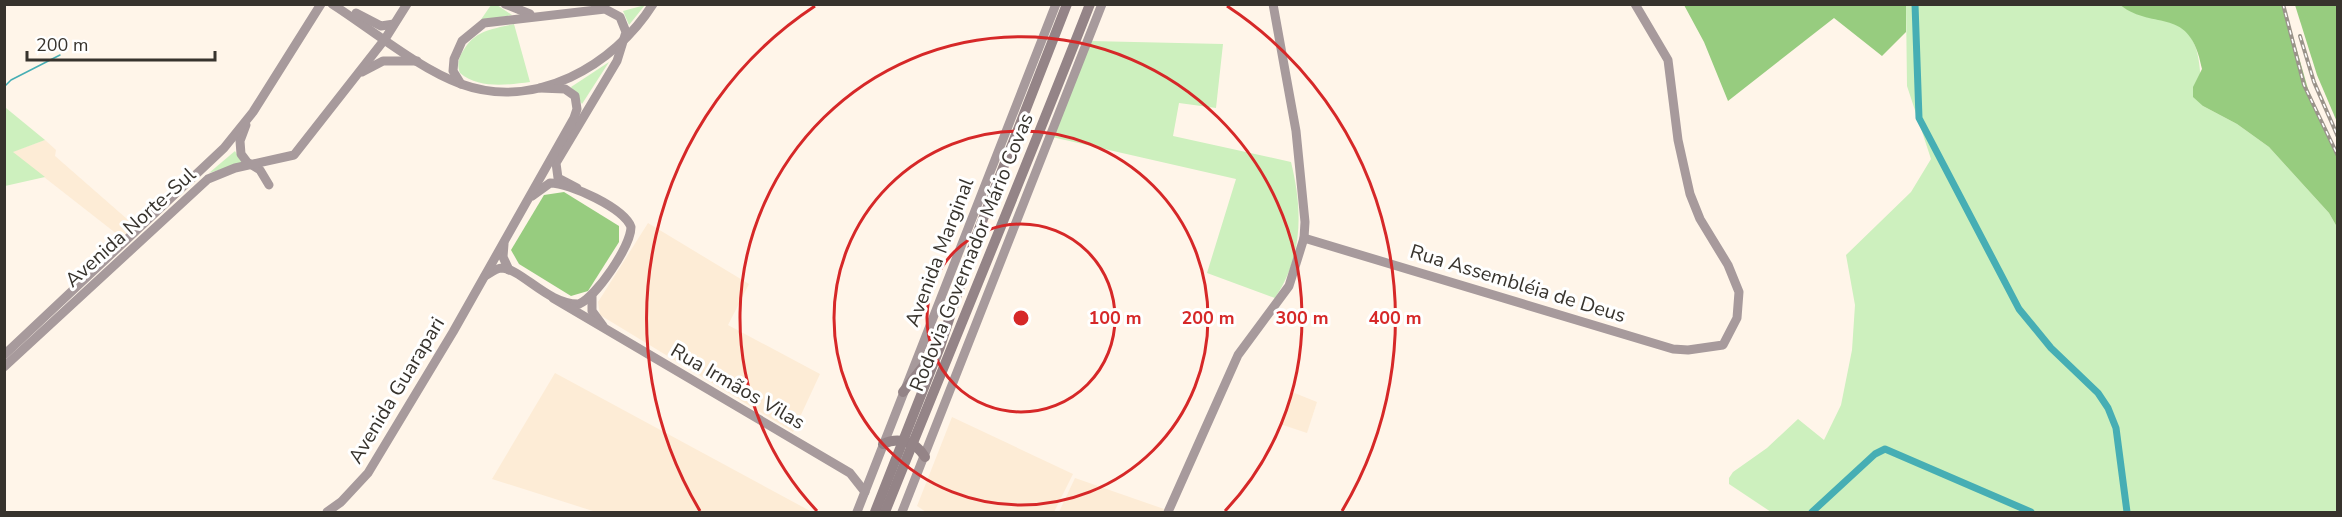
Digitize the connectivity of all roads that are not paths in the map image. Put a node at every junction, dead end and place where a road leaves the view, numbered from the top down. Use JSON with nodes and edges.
{"nodes":[{"id":1,"x":321,"y":4,"type":"edge"},
{"id":2,"x":407,"y":4,"type":"edge"},
{"id":3,"x":505,"y":4,"type":"edge"},
{"id":4,"x":653,"y":4,"type":"edge"},
{"id":5,"x":1056,"y":4,"type":"edge"},
{"id":6,"x":1067,"y":4,"type":"edge"},
{"id":7,"x":1090,"y":4,"type":"edge"},
{"id":8,"x":1102,"y":4,"type":"edge"},
{"id":9,"x":1273,"y":4,"type":"edge"},
{"id":10,"x":1635,"y":4,"type":"edge"},
{"id":11,"x":335,"y":6,"type":"edge"},
{"id":12,"x":535,"y":15,"type":"junction"},
{"id":13,"x":394,"y":24,"type":"junction"},
{"id":14,"x":626,"y":37,"type":"junction"},
{"id":15,"x":385,"y":39,"type":"junction"},
{"id":16,"x":421,"y":62,"type":"junction"},
{"id":17,"x":355,"y":77,"type":"junction"},
{"id":18,"x":461,"y":84,"type":"junction"},
{"id":19,"x":540,"y":88,"type":"junction"},
{"id":20,"x":253,"y":112,"type":"junction"},
{"id":21,"x":250,"y":164,"type":"junction"},
{"id":22,"x":269,"y":185,"type":"dead end"},
{"id":23,"x":576,"y":188,"type":"junction"},
{"id":24,"x":528,"y":198,"type":"junction"},
{"id":25,"x":1304,"y":238,"type":"junction"},
{"id":26,"x":505,"y":240,"type":"junction"},
{"id":27,"x":510,"y":270,"type":"junction"},
{"id":28,"x":483,"y":277,"type":"junction"},
{"id":29,"x":592,"y":297,"type":"junction"},
{"id":30,"x":553,"y":298,"type":"junction"},
{"id":31,"x":606,"y":330,"type":"junction"},
{"id":32,"x":940,"y":347,"type":"junction"},
{"id":33,"x":4,"y":355,"type":"edge"},
{"id":34,"x":4,"y":367,"type":"edge"},
{"id":35,"x":903,"y":392,"type":"junction"},
{"id":36,"x":908,"y":442,"type":"junction"},
{"id":37,"x":883,"y":444,"type":"junction"},
{"id":38,"x":925,"y":457,"type":"junction"},
{"id":39,"x":872,"y":472,"type":"junction"},
{"id":40,"x":850,"y":473,"type":"junction"},
{"id":41,"x":865,"y":492,"type":"junction"},
{"id":42,"x":904,"y":512,"type":"edge"},
{"id":43,"x":327,"y":513,"type":"edge"},
{"id":44,"x":857,"y":513,"type":"edge"},
{"id":45,"x":875,"y":513,"type":"edge"},
{"id":46,"x":885,"y":513,"type":"edge"},
{"id":47,"x":1168,"y":513,"type":"edge"}],
"edges":[{"from":1,"to":20,"type":"street","name":"Avenida Norte-Sul"},
{"from":2,"to":13,"type":"street","name":"Avenida Norte-Sul"},
{"from":3,"to":12,"type":"street"},
{"from":4,"to":14,"type":"street"},
{"from":5,"to":35,"type":"street","name":"Avenida Marginal"},
{"from":6,"to":32,"type":"main road","name":"Rodovia Governador Mário Covas"},
{"from":7,"to":36,"type":"main road","name":"Rodovia Governador Mário Covas"},
{"from":8,"to":38,"type":"street"},
{"from":9,"to":25,"type":"street"},
{"from":10,"to":25,"type":"street","name":"Rua Assembléia de Deus"},
{"from":11,"to":13,"type":"street"},
{"from":11,"to":15,"type":"street"},
{"from":12,"to":14,"type":"street"},
{"from":12,"to":18,"type":"street"},
{"from":13,"to":15,"type":"street","name":"Avenida Norte-Sul"},
{"from":14,"to":19,"type":"street"},
{"from":14,"to":23,"type":"street"},
{"from":15,"to":16,"type":"street"},
{"from":15,"to":17,"type":"street","name":"Avenida Norte-Sul"},
{"from":16,"to":17,"type":"street"},
{"from":16,"to":18,"type":"street"},
{"from":17,"to":21,"type":"street","name":"Avenida Norte-Sul"},
{"from":18,"to":19,"type":"street"},
{"from":19,"to":24,"type":"street"},
{"from":20,"to":21,"type":"street"},
{"from":20,"to":33,"type":"street","name":"Avenida Norte-Sul"},
{"from":21,"to":22,"type":"street"},
{"from":21,"to":34,"type":"street","name":"Avenida Norte-Sul"},
{"from":23,"to":24,"type":"street"},
{"from":23,"to":29,"type":"street"},
{"from":24,"to":26,"type":"street"},
{"from":25,"to":47,"type":"street"},
{"from":26,"to":27,"type":"street"},
{"from":26,"to":28,"type":"street","name":"Avenida Guarapari"},
{"from":27,"to":28,"type":"street"},
{"from":27,"to":30,"type":"street"},
{"from":28,"to":43,"type":"street","name":"Avenida Guarapari"},
{"from":29,"to":30,"type":"street"},
{"from":29,"to":31,"type":"street"},
{"from":30,"to":31,"type":"street","name":"Rua Irmãos Vilas"},
{"from":31,"to":40,"type":"street","name":"Rua Irmãos Vilas"},
{"from":32,"to":35,"type":"main road"},
{"from":32,"to":36,"type":"main road","name":"Rodovia Governador Mário Covas"},
{"from":35,"to":37,"type":"street","name":"Avenida Marginal"},
{"from":36,"to":37,"type":"main road"},
{"from":36,"to":38,"type":"main road"},
{"from":36,"to":45,"type":"main road","name":"Rodovia Governador Mário Covas"},
{"from":36,"to":46,"type":"main road","name":"Rodovia Governador Mário Covas"},
{"from":37,"to":39,"type":"street","name":"Avenida Marginal"},
{"from":38,"to":42,"type":"street"},
{"from":39,"to":40,"type":"street"},
{"from":39,"to":41,"type":"street","name":"Avenida Marginal"},
{"from":40,"to":41,"type":"street","name":"Rua Irmãos Vilas"},
{"from":41,"to":44,"type":"street","name":"Avenida Marginal"}]}
